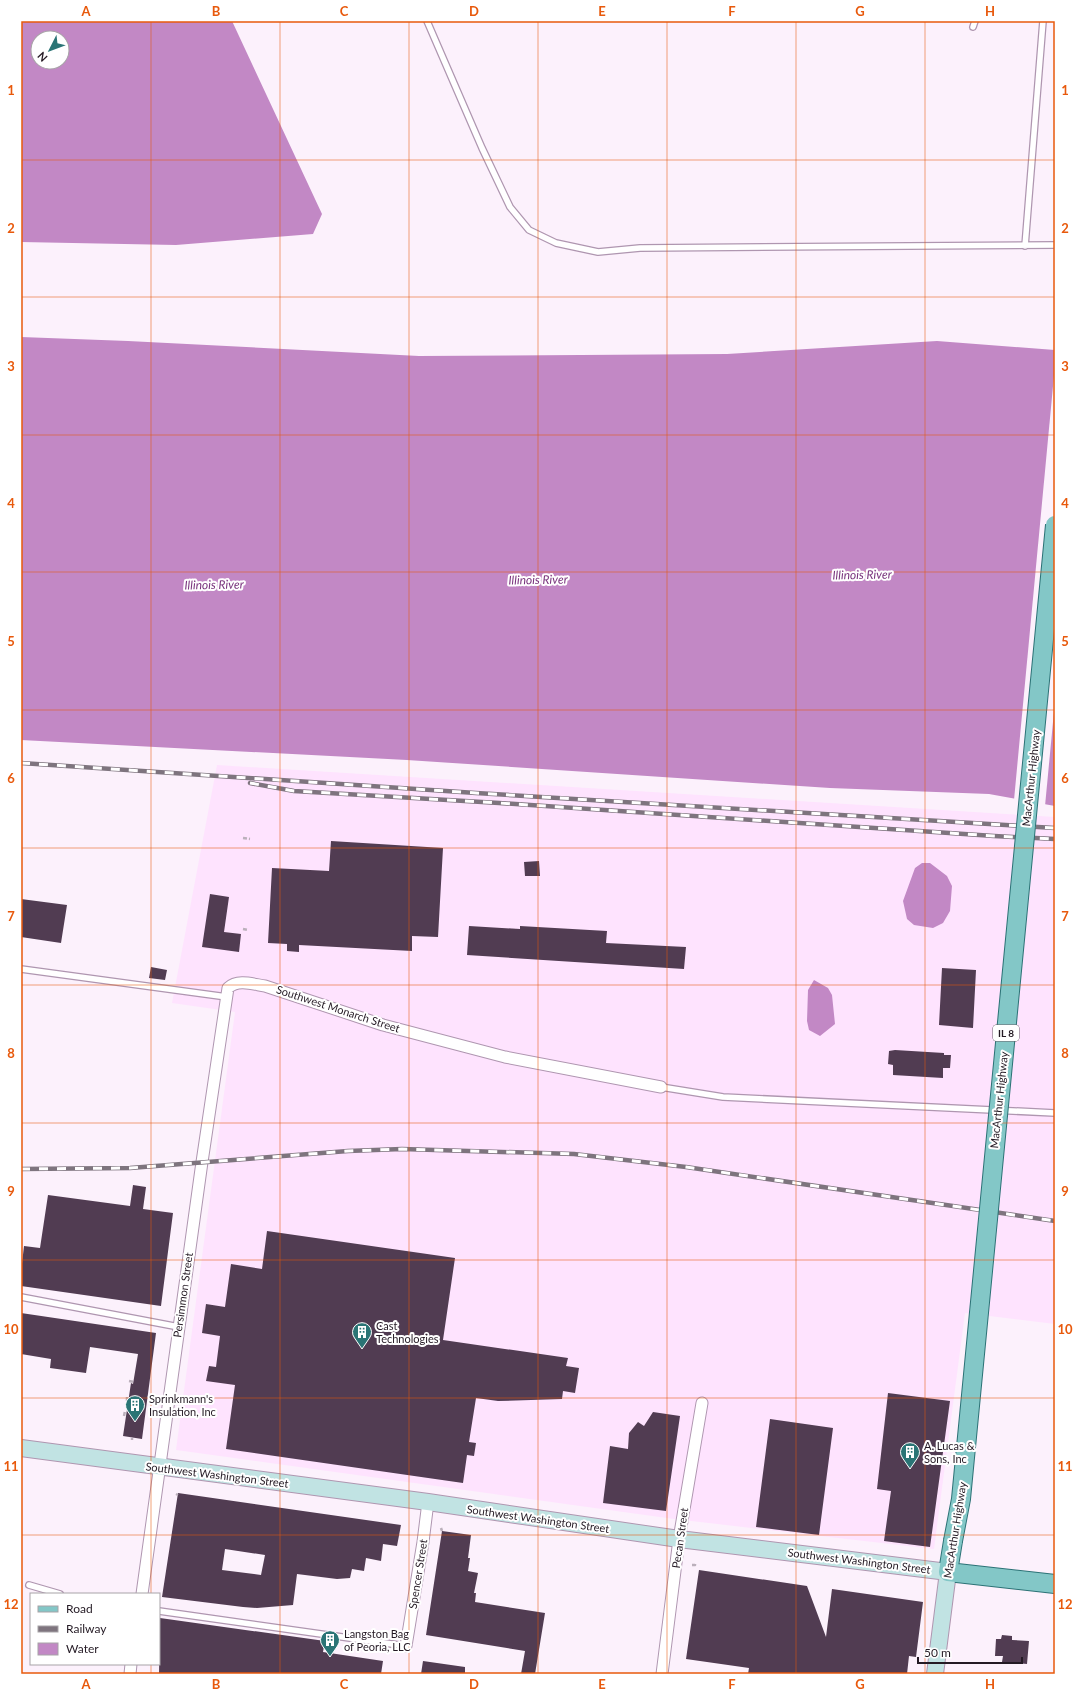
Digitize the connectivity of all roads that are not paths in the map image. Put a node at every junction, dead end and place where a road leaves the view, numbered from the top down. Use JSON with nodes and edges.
{"nodes":[{"id":1,"x":427,"y":21,"type":"edge"},
{"id":2,"x":975,"y":21,"type":"edge"},
{"id":3,"x":1043,"y":21,"type":"edge"},
{"id":4,"x":973,"y":27,"type":"dead end"},
{"id":5,"x":1025,"y":246,"type":"junction"},
{"id":6,"x":1055,"y":246,"type":"edge"},
{"id":7,"x":1055,"y":525,"type":"edge"},
{"id":8,"x":21,"y":969,"type":"edge"},
{"id":9,"x":227,"y":997,"type":"junction"},
{"id":10,"x":661,"y":1086,"type":"joint"},
{"id":11,"x":1055,"y":1113,"type":"edge"},
{"id":12,"x":21,"y":1297,"type":"edge"},
{"id":13,"x":179,"y":1327,"type":"junction"},
{"id":14,"x":702,"y":1403,"type":"dead end"},
{"id":15,"x":21,"y":1448,"type":"edge"},
{"id":16,"x":159,"y":1467,"type":"junction"},
{"id":17,"x":428,"y":1502,"type":"junction"},
{"id":18,"x":680,"y":1539,"type":"junction"},
{"id":19,"x":948,"y":1572,"type":"junction"},
{"id":20,"x":1055,"y":1584,"type":"edge"},
{"id":21,"x":29,"y":1585,"type":"dead end"},
{"id":22,"x":57,"y":1593,"type":"edge"},
{"id":23,"x":142,"y":1593,"type":"edge"},
{"id":24,"x":160,"y":1611,"type":"edge"},
{"id":25,"x":406,"y":1646,"type":"joint"},
{"id":26,"x":662,"y":1674,"type":"edge"},
{"id":27,"x":935,"y":1674,"type":"edge"}],
"edges":[{"from":1,"to":5,"type":"lane"},
{"from":2,"to":4,"type":"lane"},
{"from":3,"to":5,"type":"lane"},
{"from":5,"to":6,"type":"lane"},
{"from":7,"to":19,"type":"main road","name":"MacArthur Highway","number":"IL 8","bridge":true},
{"from":8,"to":9,"type":"lane"},
{"from":9,"to":10,"type":"street","name":"Southwest Monarch Street"},
{"from":9,"to":13,"type":"street","name":"Persimmon Street"},
{"from":10,"to":11,"type":"lane"},
{"from":12,"to":13,"type":"lane"},
{"from":13,"to":16,"type":"street","name":"Persimmon Street"},
{"from":14,"to":18,"type":"street","name":"Pecan Street"},
{"from":15,"to":16,"type":"main road","name":"Southwest Washington Street"},
{"from":16,"to":17,"type":"main road","name":"Southwest Washington Street"},
{"from":16,"to":23,"type":"street","name":"Persimmon Street"},
{"from":17,"to":18,"type":"main road","name":"Southwest Washington Street"},
{"from":17,"to":25,"type":"street","name":"Spencer Street"},
{"from":18,"to":19,"type":"main road","name":"Southwest Washington Street"},
{"from":18,"to":26,"type":"street","name":"Pecan Street"},
{"from":19,"to":20,"type":"main road","name":"Southwest Washington Street"},
{"from":19,"to":27,"type":"main road","name":"MacArthur Highway","number":"IL 8"},
{"from":21,"to":22,"type":"lane"},
{"from":24,"to":25,"type":"lane"}]}
